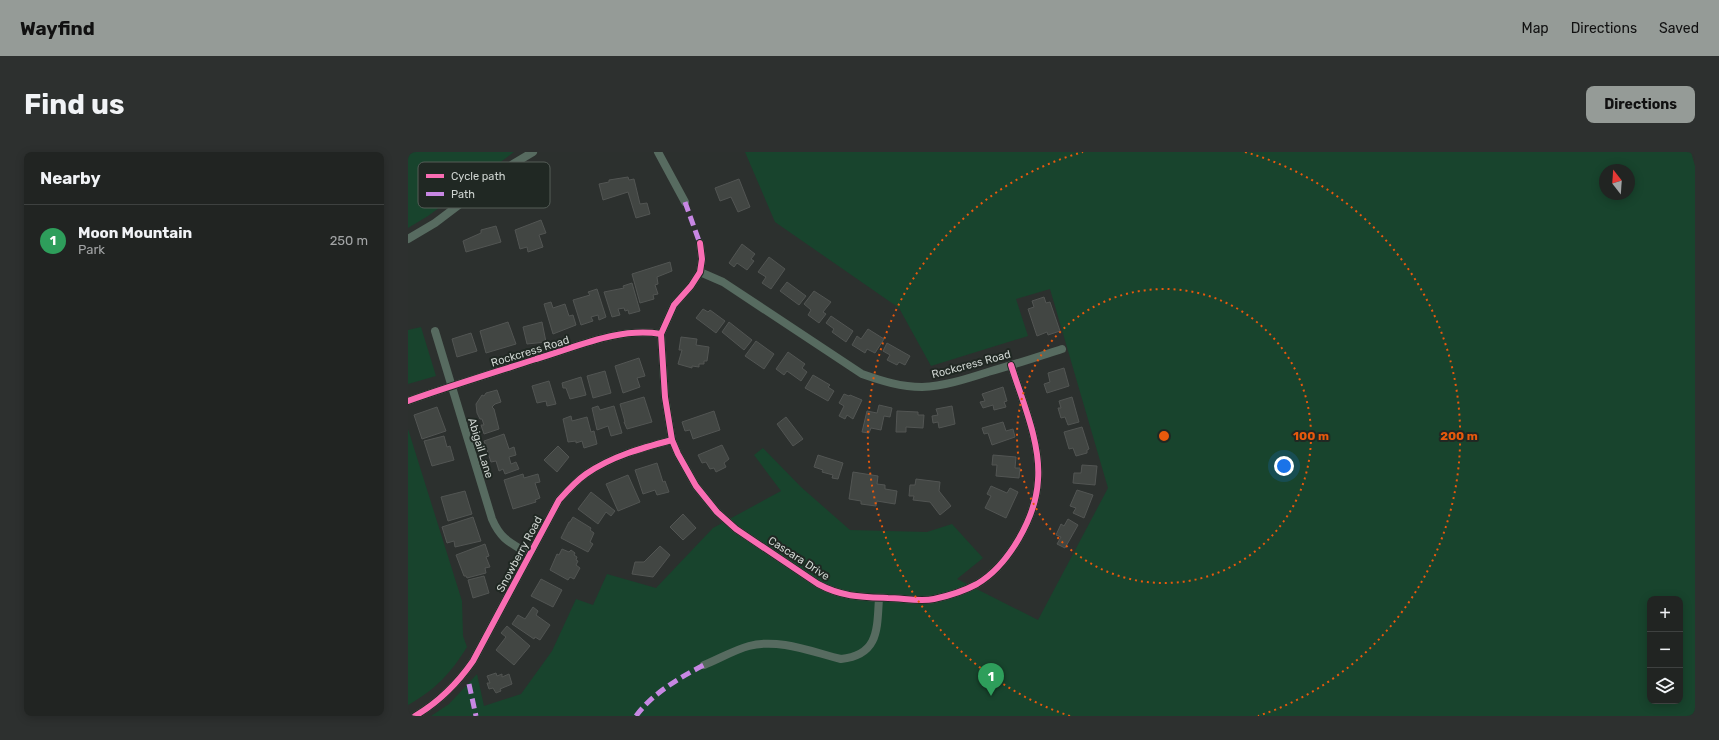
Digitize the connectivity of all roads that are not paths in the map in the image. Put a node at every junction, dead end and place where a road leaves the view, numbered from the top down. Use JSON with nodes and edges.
{"nodes":[{"id":1,"x":533,"y":152,"type":"edge"},
{"id":2,"x":658,"y":152,"type":"edge"},
{"id":3,"x":516,"y":162,"type":"edge"},
{"id":4,"x":685,"y":202,"type":"dead end"},
{"id":5,"x":455,"y":208,"type":"edge"},
{"id":6,"x":408,"y":239,"type":"edge"},
{"id":7,"x":700,"y":243,"type":"dead end"},
{"id":8,"x":700,"y":272,"type":"junction"},
{"id":9,"x":435,"y":331,"type":"dead end"},
{"id":10,"x":661,"y":334,"type":"junction"},
{"id":11,"x":1062,"y":349,"type":"dead end"},
{"id":12,"x":1012,"y":365,"type":"junction"},
{"id":13,"x":451,"y":386,"type":"junction"},
{"id":14,"x":408,"y":401,"type":"edge"},
{"id":15,"x":672,"y":440,"type":"junction"},
{"id":16,"x":529,"y":554,"type":"junction"},
{"id":17,"x":879,"y":598,"type":"junction"},
{"id":18,"x":704,"y":665,"type":"dead end"},
{"id":19,"x":415,"y":716,"type":"edge"}],
"edges":[{"from":1,"to":3,"type":"street"},
{"from":2,"to":4,"type":"street"},
{"from":5,"to":6,"type":"street"},
{"from":7,"to":8,"type":"street"},
{"from":8,"to":10,"type":"street","name":"Cascara Drive"},
{"from":8,"to":12,"type":"street","name":"Rockcress Road"},
{"from":9,"to":13,"type":"street","name":"Abigail Lane"},
{"from":10,"to":13,"type":"street","name":"Rockcress Road"},
{"from":10,"to":15,"type":"street","name":"Cascara Drive"},
{"from":11,"to":12,"type":"street","name":"Rockcress Road"},
{"from":12,"to":17,"type":"street","name":"Cascara Drive"},
{"from":13,"to":14,"type":"street","name":"Rockcress Road"},
{"from":13,"to":16,"type":"street","name":"Abigail Lane"},
{"from":15,"to":16,"type":"street","name":"Snowberry Road"},
{"from":15,"to":17,"type":"street","name":"Cascara Drive"},
{"from":16,"to":19,"type":"street","name":"Snowberry Road"},
{"from":17,"to":18,"type":"street"}]}
